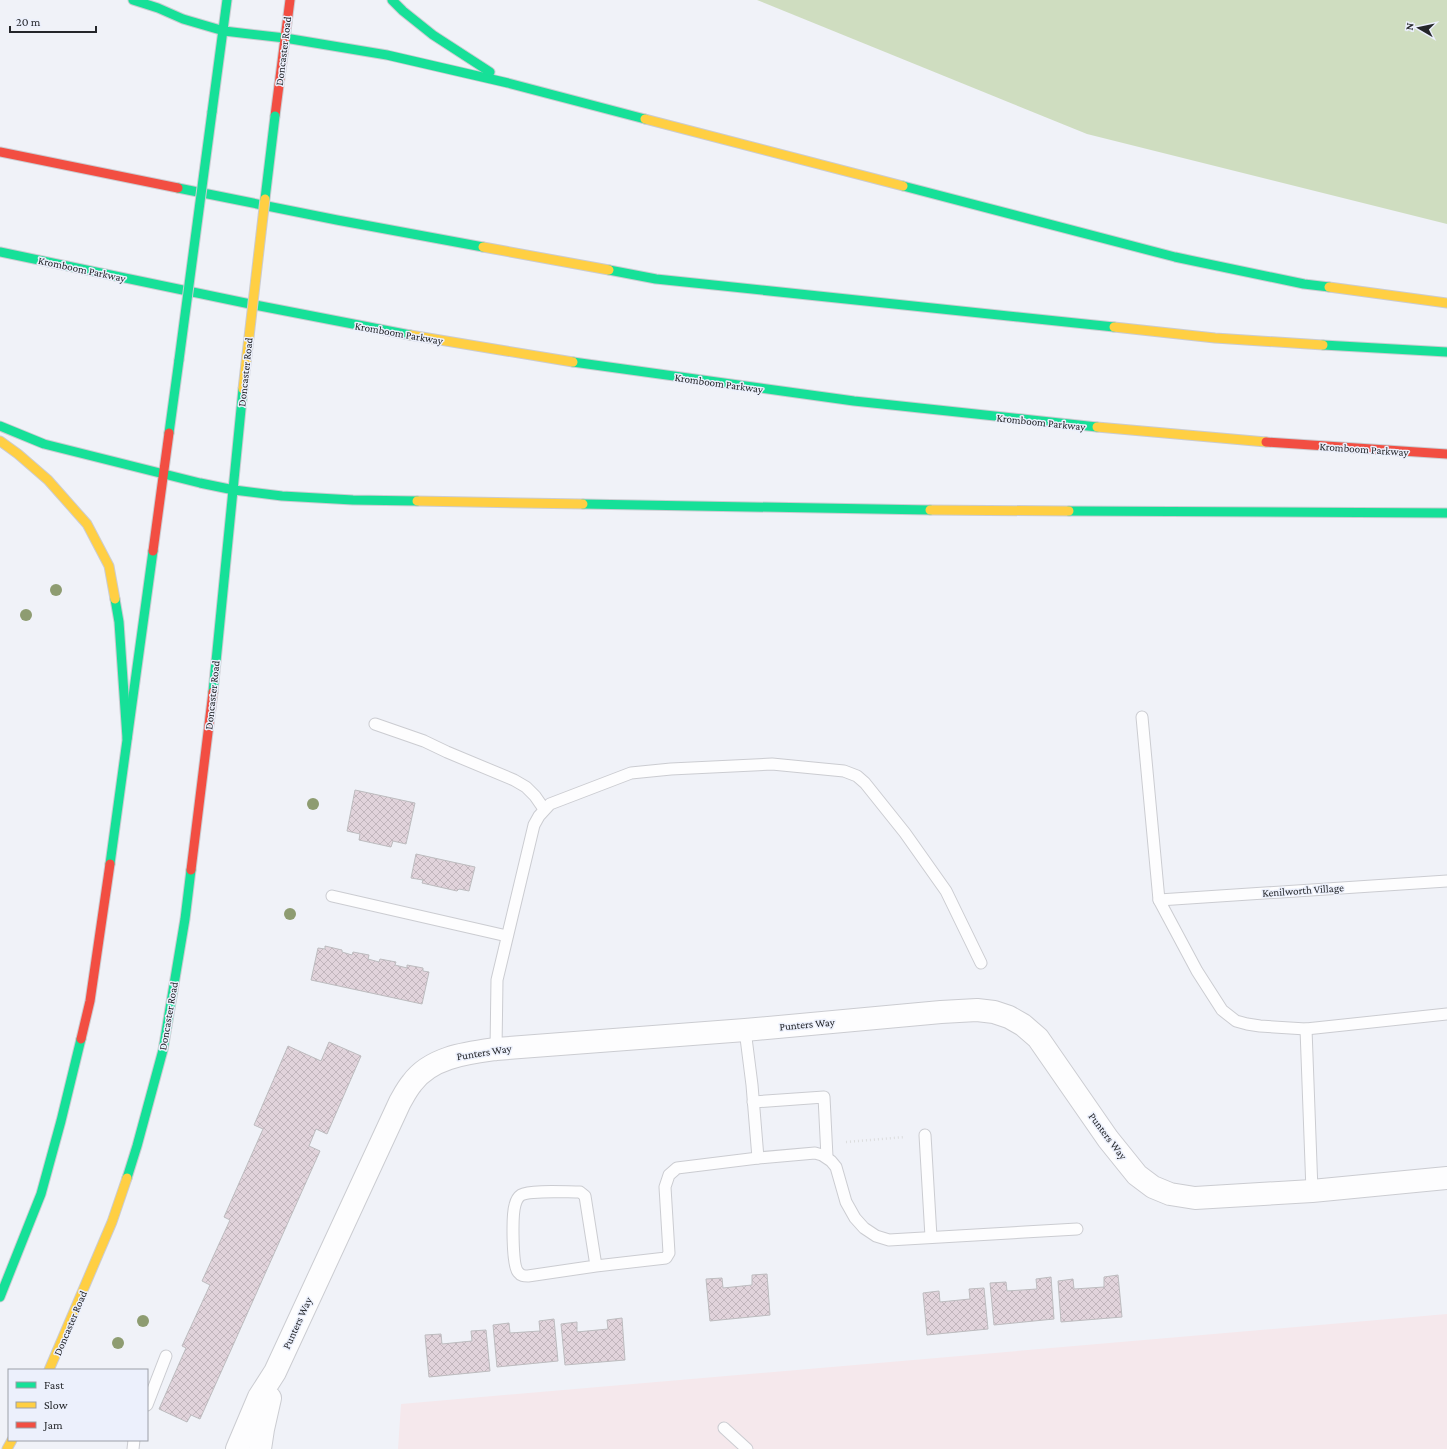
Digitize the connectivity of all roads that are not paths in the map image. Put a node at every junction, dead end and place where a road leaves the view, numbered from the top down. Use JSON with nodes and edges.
{"nodes":[{"id":1,"x":133,"y":0,"type":"edge"},
{"id":2,"x":227,"y":0,"type":"edge"},
{"id":3,"x":290,"y":0,"type":"edge"},
{"id":4,"x":392,"y":0,"type":"edge"},
{"id":5,"x":224,"y":31,"type":"junction"},
{"id":6,"x":284,"y":38,"type":"junction"},
{"id":7,"x":508,"y":82,"type":"junction"},
{"id":8,"x":0,"y":152,"type":"edge"},
{"id":9,"x":0,"y":252,"type":"edge"},
{"id":10,"x":1447,"y":303,"type":"edge"},
{"id":11,"x":1447,"y":352,"type":"edge"},
{"id":12,"x":0,"y":426,"type":"edge"},
{"id":13,"x":0,"y":441,"type":"edge"},
{"id":14,"x":1447,"y":454,"type":"edge"},
{"id":15,"x":164,"y":474,"type":"junction"},
{"id":16,"x":234,"y":490,"type":"junction"},
{"id":17,"x":1447,"y":513,"type":"edge"},
{"id":18,"x":1142,"y":717,"type":"dead end"},
{"id":19,"x":375,"y":724,"type":"dead end"},
{"id":20,"x":127,"y":738,"type":"junction"},
{"id":21,"x":544,"y":809,"type":"junction"},
{"id":22,"x":1447,"y":881,"type":"edge"},
{"id":23,"x":332,"y":896,"type":"dead end"},
{"id":24,"x":1159,"y":900,"type":"junction"},
{"id":25,"x":507,"y":936,"type":"junction"},
{"id":26,"x":981,"y":963,"type":"dead end"},
{"id":27,"x":1447,"y":1014,"type":"edge"},
{"id":28,"x":1306,"y":1029,"type":"junction"},
{"id":29,"x":745,"y":1030,"type":"junction"},
{"id":30,"x":496,"y":1049,"type":"junction"},
{"id":31,"x":753,"y":1102,"type":"junction"},
{"id":32,"x":925,"y":1134,"type":"road end"},
{"id":33,"x":758,"y":1158,"type":"junction"},
{"id":34,"x":827,"y":1158,"type":"junction"},
{"id":35,"x":1447,"y":1178,"type":"edge"},
{"id":36,"x":1312,"y":1191,"type":"junction"},
{"id":37,"x":1077,"y":1229,"type":"dead end"},
{"id":38,"x":931,"y":1238,"type":"junction"},
{"id":39,"x":596,"y":1266,"type":"junction"},
{"id":40,"x":0,"y":1297,"type":"edge"},
{"id":41,"x":166,"y":1356,"type":"dead end"},
{"id":42,"x":49,"y":1369,"type":"edge"},
{"id":43,"x":275,"y":1372,"type":"junction"},
{"id":44,"x":148,"y":1402,"type":"edge"},
{"id":45,"x":724,"y":1428,"type":"dead end"},
{"id":46,"x":237,"y":1449,"type":"edge"},
{"id":47,"x":260,"y":1449,"type":"edge"},
{"id":48,"x":747,"y":1449,"type":"edge"}],
"edges":[{"from":1,"to":5,"type":"main road"},
{"from":2,"to":5,"type":"main road"},
{"from":3,"to":6,"type":"main road","name":"Doncaster Road"},
{"from":4,"to":7,"type":"main road"},
{"from":5,"to":6,"type":"main road"},
{"from":5,"to":15,"type":"main road","bridge":true},
{"from":6,"to":7,"type":"main road"},
{"from":6,"to":16,"type":"main road","name":"Doncaster Road","bridge":true},
{"from":7,"to":10,"type":"main road"},
{"from":8,"to":11,"type":"main road"},
{"from":9,"to":14,"type":"main road","name":"Kromboom Parkway"},
{"from":12,"to":15,"type":"main road"},
{"from":13,"to":20,"type":"main road"},
{"from":15,"to":16,"type":"main road"},
{"from":15,"to":20,"type":"main road"},
{"from":16,"to":17,"type":"main road"},
{"from":16,"to":42,"type":"main road","name":"Doncaster Road"},
{"from":18,"to":24,"type":"lane"},
{"from":19,"to":21,"type":"lane"},
{"from":20,"to":40,"type":"main road"},
{"from":21,"to":25,"type":"lane"},
{"from":21,"to":26,"type":"lane"},
{"from":22,"to":24,"type":"lane","name":"Kenilworth Village"},
{"from":23,"to":25,"type":"lane"},
{"from":24,"to":28,"type":"lane"},
{"from":25,"to":30,"type":"lane"},
{"from":27,"to":28,"type":"lane"},
{"from":28,"to":36,"type":"lane"},
{"from":29,"to":30,"type":"street","name":"Punters Way"},
{"from":29,"to":31,"type":"lane"},
{"from":29,"to":36,"type":"street","name":"Punters Way"},
{"from":30,"to":43,"type":"street","name":"Punters Way"},
{"from":31,"to":33,"type":"lane"},
{"from":31,"to":34,"type":"lane"},
{"from":32,"to":38,"type":"lane"},
{"from":33,"to":34,"type":"lane"},
{"from":33,"to":39,"type":"lane"},
{"from":34,"to":38,"type":"lane"},
{"from":35,"to":36,"type":"street","name":"Punters Way"},
{"from":37,"to":38,"type":"lane"},
{"from":39,"to":39,"type":"lane"},
{"from":41,"to":44,"type":"lane"},
{"from":43,"to":46,"type":"street","name":"Punters Way"},
{"from":43,"to":47,"type":"street","name":"Punters Way"},
{"from":45,"to":48,"type":"lane"}]}
